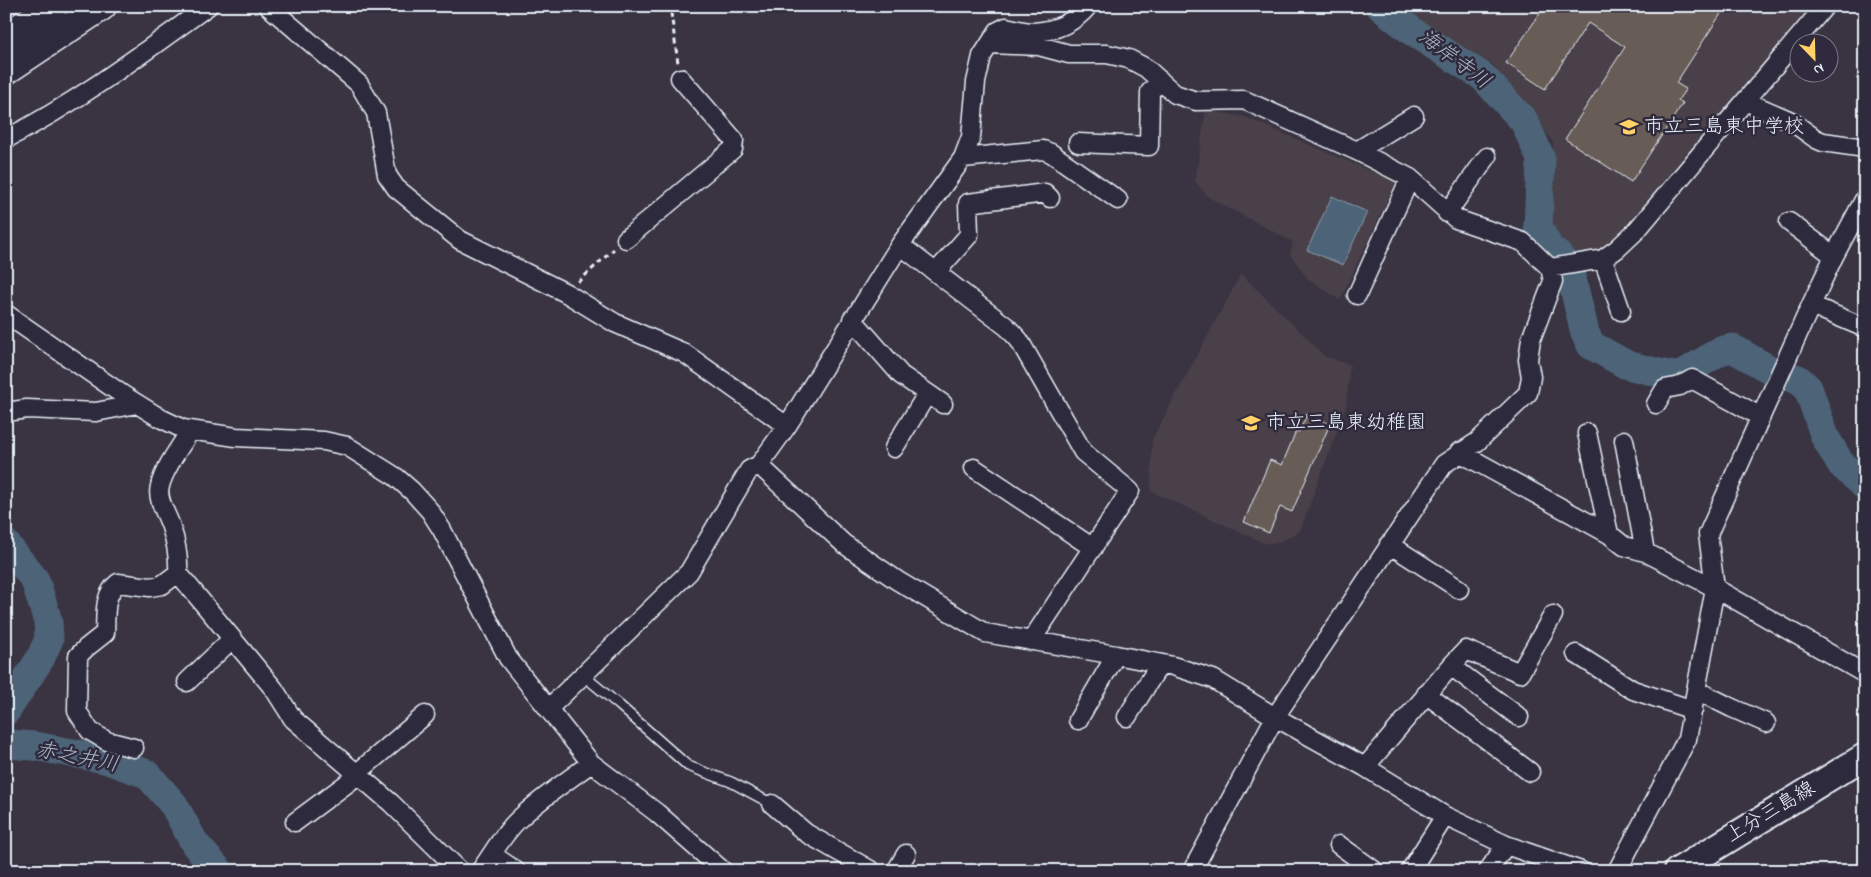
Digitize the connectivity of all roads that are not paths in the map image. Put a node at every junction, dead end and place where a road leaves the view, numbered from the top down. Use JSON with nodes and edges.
{"nodes":[{"id":1,"x":53,"y":6,"type":"edge"},
{"id":2,"x":102,"y":6,"type":"edge"},
{"id":3,"x":208,"y":6,"type":"edge"},
{"id":4,"x":268,"y":6,"type":"edge"},
{"id":5,"x":1088,"y":6,"type":"edge"},
{"id":6,"x":1825,"y":6,"type":"edge"},
{"id":7,"x":6,"y":37,"type":"edge"},
{"id":8,"x":990,"y":44,"type":"junction"},
{"id":9,"x":6,"y":70,"type":"edge"},
{"id":10,"x":680,"y":78,"type":"road end"},
{"id":11,"x":1160,"y":80,"type":"junction"},
{"id":12,"x":1745,"y":101,"type":"junction"},
{"id":13,"x":1414,"y":116,"type":"dead end"},
{"id":14,"x":6,"y":139,"type":"edge"},
{"id":15,"x":1078,"y":143,"type":"dead end"},
{"id":16,"x":1865,"y":146,"type":"edge"},
{"id":17,"x":1357,"y":151,"type":"junction"},
{"id":18,"x":1487,"y":157,"type":"dead end"},
{"id":19,"x":963,"y":158,"type":"junction"},
{"id":20,"x":1410,"y":178,"type":"junction"},
{"id":21,"x":1050,"y":198,"type":"dead end"},
{"id":22,"x":1865,"y":198,"type":"edge"},
{"id":23,"x":1118,"y":200,"type":"dead end"},
{"id":24,"x":1447,"y":212,"type":"junction"},
{"id":25,"x":1789,"y":222,"type":"dead end"},
{"id":26,"x":626,"y":239,"type":"road end"},
{"id":27,"x":900,"y":244,"type":"junction"},
{"id":28,"x":1834,"y":256,"type":"junction"},
{"id":29,"x":1604,"y":259,"type":"junction"},
{"id":30,"x":1555,"y":267,"type":"junction"},
{"id":31,"x":936,"y":271,"type":"junction"},
{"id":32,"x":1357,"y":295,"type":"dead end"},
{"id":33,"x":1811,"y":305,"type":"junction"},
{"id":34,"x":1621,"y":311,"type":"dead end"},
{"id":35,"x":6,"y":314,"type":"edge"},
{"id":36,"x":852,"y":319,"type":"junction"},
{"id":37,"x":1865,"y":328,"type":"edge"},
{"id":38,"x":927,"y":394,"type":"junction"},
{"id":39,"x":136,"y":404,"type":"junction"},
{"id":40,"x":943,"y":404,"type":"dead end"},
{"id":41,"x":1656,"y":404,"type":"dead end"},
{"id":42,"x":6,"y":412,"type":"edge"},
{"id":43,"x":1760,"y":417,"type":"junction"},
{"id":44,"x":787,"y":426,"type":"junction"},
{"id":45,"x":190,"y":431,"type":"junction"},
{"id":46,"x":1587,"y":433,"type":"dead end"},
{"id":47,"x":1624,"y":440,"type":"dead end"},
{"id":48,"x":894,"y":448,"type":"dead end"},
{"id":49,"x":1459,"y":452,"type":"junction"},
{"id":50,"x":759,"y":465,"type":"junction"},
{"id":51,"x":974,"y":468,"type":"dead end"},
{"id":52,"x":1609,"y":534,"type":"junction"},
{"id":53,"x":1389,"y":544,"type":"junction"},
{"id":54,"x":1093,"y":548,"type":"junction"},
{"id":55,"x":1645,"y":552,"type":"junction"},
{"id":56,"x":178,"y":573,"type":"junction"},
{"id":57,"x":1715,"y":588,"type":"junction"},
{"id":58,"x":1459,"y":589,"type":"dead end"},
{"id":59,"x":1553,"y":615,"type":"dead end"},
{"id":60,"x":232,"y":639,"type":"junction"},
{"id":61,"x":1031,"y":641,"type":"junction"},
{"id":62,"x":1576,"y":654,"type":"dead end"},
{"id":63,"x":1116,"y":655,"type":"junction"},
{"id":64,"x":1160,"y":664,"type":"junction"},
{"id":65,"x":1451,"y":666,"type":"junction"},
{"id":66,"x":1865,"y":674,"type":"edge"},
{"id":67,"x":583,"y":675,"type":"junction"},
{"id":68,"x":187,"y":682,"type":"dead end"},
{"id":69,"x":1696,"y":690,"type":"junction"},
{"id":70,"x":1426,"y":694,"type":"junction"},
{"id":71,"x":548,"y":709,"type":"junction"},
{"id":72,"x":1693,"y":710,"type":"junction"},
{"id":73,"x":424,"y":715,"type":"dead end"},
{"id":74,"x":1126,"y":717,"type":"dead end"},
{"id":75,"x":1276,"y":717,"type":"junction"},
{"id":76,"x":1519,"y":717,"type":"dead end"},
{"id":77,"x":1078,"y":720,"type":"dead end"},
{"id":78,"x":1766,"y":723,"type":"dead end"},
{"id":79,"x":134,"y":748,"type":"dead end"},
{"id":80,"x":1865,"y":756,"type":"edge"},
{"id":81,"x":591,"y":763,"type":"junction"},
{"id":82,"x":1365,"y":767,"type":"junction"},
{"id":83,"x":1530,"y":772,"type":"dead end"},
{"id":84,"x":356,"y":774,"type":"junction"},
{"id":85,"x":772,"y":804,"type":"joint"},
{"id":86,"x":1445,"y":816,"type":"junction"},
{"id":87,"x":295,"y":822,"type":"dead end"},
{"id":88,"x":1339,"y":845,"type":"dead end"},
{"id":89,"x":1506,"y":845,"type":"junction"},
{"id":90,"x":492,"y":854,"type":"junction"},
{"id":91,"x":906,"y":854,"type":"dead end"},
{"id":92,"x":460,"y":871,"type":"edge"},
{"id":93,"x":480,"y":871,"type":"edge"},
{"id":94,"x":516,"y":871,"type":"edge"},
{"id":95,"x":723,"y":871,"type":"edge"},
{"id":96,"x":872,"y":871,"type":"edge"},
{"id":97,"x":896,"y":871,"type":"edge"},
{"id":98,"x":1192,"y":871,"type":"edge"},
{"id":99,"x":1375,"y":871,"type":"edge"},
{"id":100,"x":1410,"y":871,"type":"edge"},
{"id":101,"x":1488,"y":871,"type":"edge"},
{"id":102,"x":1581,"y":871,"type":"edge"},
{"id":103,"x":1617,"y":871,"type":"edge"},
{"id":104,"x":1678,"y":871,"type":"edge"}],
"edges":[{"from":1,"to":7,"type":"highway"},
{"from":2,"to":9,"type":"highway"},
{"from":3,"to":14,"type":"street"},
{"from":4,"to":44,"type":"street"},
{"from":5,"to":8,"type":"street"},
{"from":6,"to":12,"type":"street"},
{"from":8,"to":11,"type":"street"},
{"from":8,"to":19,"type":"street"},
{"from":10,"to":26,"type":"street"},
{"from":11,"to":15,"type":"street"},
{"from":11,"to":17,"type":"street"},
{"from":12,"to":16,"type":"street"},
{"from":12,"to":29,"type":"street"},
{"from":13,"to":17,"type":"street"},
{"from":17,"to":20,"type":"street"},
{"from":18,"to":24,"type":"street"},
{"from":19,"to":23,"type":"street"},
{"from":19,"to":27,"type":"street"},
{"from":20,"to":24,"type":"street"},
{"from":20,"to":32,"type":"street"},
{"from":21,"to":31,"type":"street"},
{"from":22,"to":28,"type":"street"},
{"from":24,"to":30,"type":"street"},
{"from":25,"to":28,"type":"street"},
{"from":27,"to":31,"type":"street"},
{"from":27,"to":36,"type":"street"},
{"from":28,"to":33,"type":"street"},
{"from":29,"to":30,"type":"street"},
{"from":29,"to":34,"type":"street"},
{"from":30,"to":49,"type":"street"},
{"from":31,"to":54,"type":"street"},
{"from":33,"to":37,"type":"street"},
{"from":33,"to":43,"type":"street"},
{"from":35,"to":39,"type":"street"},
{"from":36,"to":38,"type":"street"},
{"from":36,"to":44,"type":"street"},
{"from":38,"to":40,"type":"street"},
{"from":38,"to":48,"type":"street"},
{"from":39,"to":42,"type":"street"},
{"from":39,"to":45,"type":"street"},
{"from":41,"to":43,"type":"street"},
{"from":43,"to":57,"type":"street"},
{"from":44,"to":50,"type":"street"},
{"from":45,"to":56,"type":"street"},
{"from":45,"to":71,"type":"street"},
{"from":46,"to":52,"type":"street"},
{"from":47,"to":55,"type":"street"},
{"from":49,"to":52,"type":"street"},
{"from":49,"to":53,"type":"street"},
{"from":50,"to":61,"type":"street"},
{"from":50,"to":67,"type":"street"},
{"from":51,"to":54,"type":"street"},
{"from":52,"to":55,"type":"street"},
{"from":53,"to":58,"type":"street"},
{"from":53,"to":75,"type":"street"},
{"from":54,"to":61,"type":"street"},
{"from":55,"to":57,"type":"street"},
{"from":56,"to":60,"type":"street"},
{"from":56,"to":79,"type":"street"},
{"from":57,"to":66,"type":"street"},
{"from":57,"to":69,"type":"street"},
{"from":59,"to":65,"type":"street"},
{"from":60,"to":68,"type":"street"},
{"from":60,"to":84,"type":"street"},
{"from":61,"to":63,"type":"street"},
{"from":62,"to":72,"type":"street"},
{"from":63,"to":64,"type":"street"},
{"from":63,"to":77,"type":"street"},
{"from":64,"to":74,"type":"street"},
{"from":64,"to":75,"type":"street"},
{"from":65,"to":70,"type":"street"},
{"from":65,"to":76,"type":"street"},
{"from":67,"to":71,"type":"street"},
{"from":67,"to":85,"type":"lane"},
{"from":69,"to":72,"type":"street"},
{"from":69,"to":78,"type":"street"},
{"from":70,"to":82,"type":"street"},
{"from":70,"to":83,"type":"street"},
{"from":71,"to":81,"type":"street"},
{"from":72,"to":103,"type":"street"},
{"from":73,"to":84,"type":"street"},
{"from":75,"to":82,"type":"street"},
{"from":75,"to":98,"type":"street"},
{"from":80,"to":104,"type":"main road","name":"上分三島線"},
{"from":81,"to":90,"type":"street"},
{"from":81,"to":95,"type":"street"},
{"from":82,"to":86,"type":"street"},
{"from":84,"to":87,"type":"street"},
{"from":84,"to":92,"type":"street"},
{"from":85,"to":96,"type":"street"},
{"from":86,"to":89,"type":"street"},
{"from":86,"to":100,"type":"street"},
{"from":88,"to":99,"type":"street"},
{"from":89,"to":101,"type":"street"},
{"from":89,"to":102,"type":"street"},
{"from":90,"to":93,"type":"street"},
{"from":90,"to":94,"type":"street"},
{"from":91,"to":97,"type":"street"}]}
